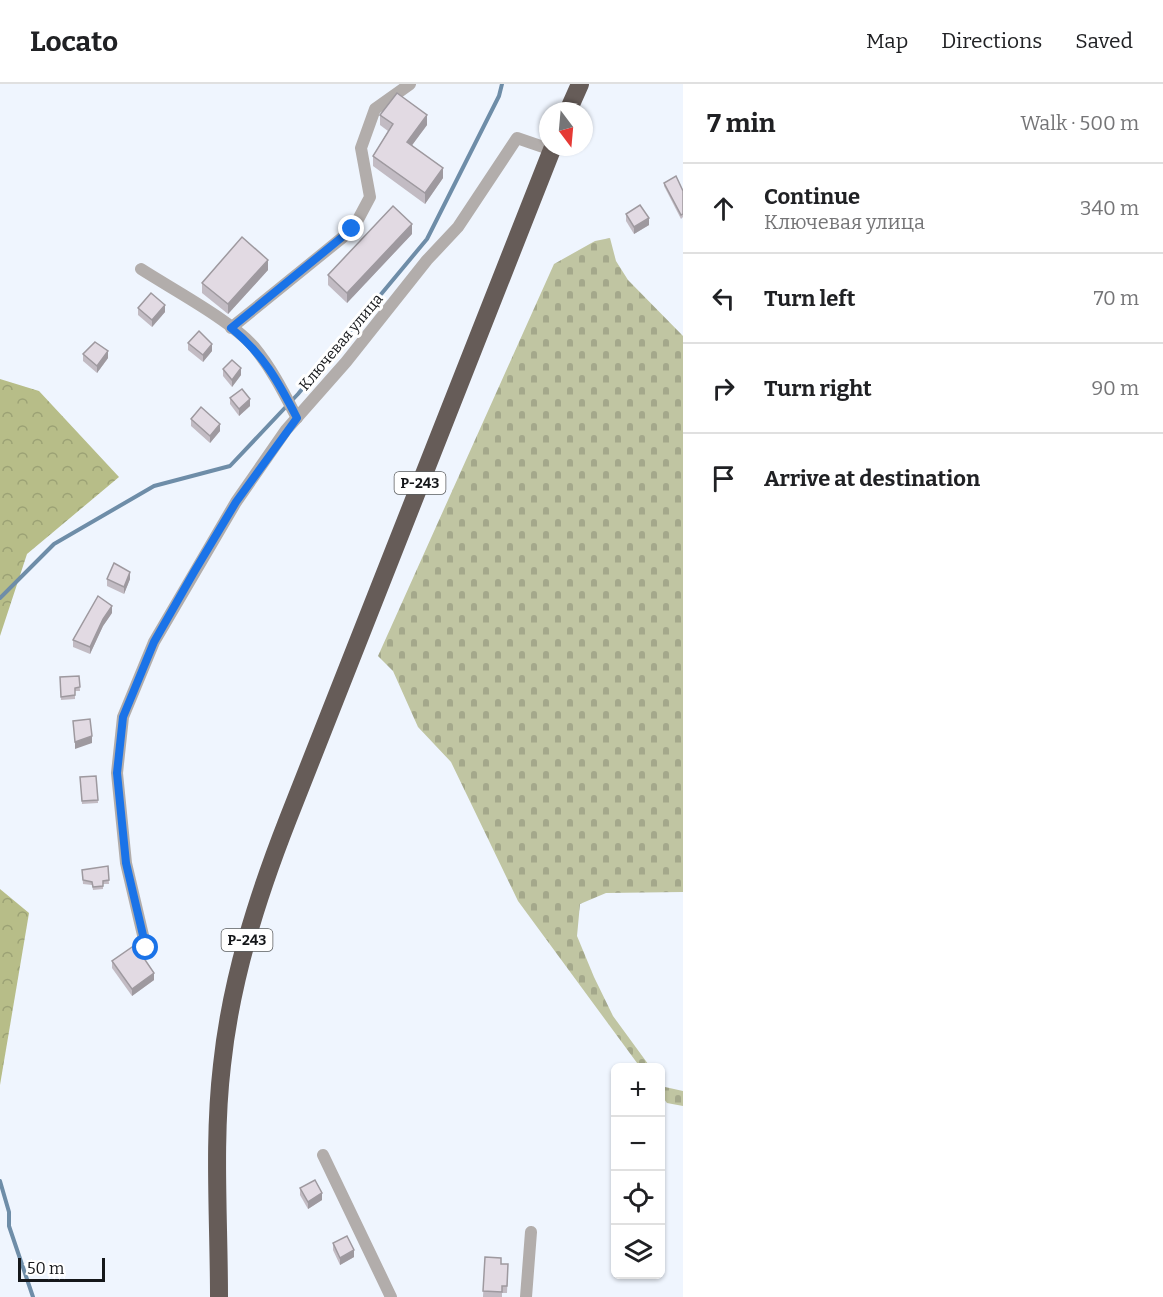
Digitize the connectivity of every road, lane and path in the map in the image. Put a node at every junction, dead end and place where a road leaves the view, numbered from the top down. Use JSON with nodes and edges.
{"nodes":[{"id":1,"x":410,"y":84,"type":"edge"},
{"id":2,"x":580,"y":84,"type":"edge"},
{"id":3,"x":572,"y":102,"type":"edge"},
{"id":4,"x":539,"y":145,"type":"edge"},
{"id":5,"x":550,"y":156,"type":"edge"},
{"id":6,"x":141,"y":269,"type":"dead end"},
{"id":7,"x":231,"y":328,"type":"junction"},
{"id":8,"x":297,"y":418,"type":"junction"},
{"id":9,"x":146,"y":948,"type":"dead end"},
{"id":10,"x":323,"y":1155,"type":"dead end"},
{"id":11,"x":531,"y":1232,"type":"dead end"},
{"id":12,"x":219,"y":1297,"type":"edge"},
{"id":13,"x":391,"y":1297,"type":"edge"},
{"id":14,"x":526,"y":1297,"type":"edge"}],
"edges":[{"from":1,"to":7,"type":"street"},
{"from":2,"to":3,"type":"highway"},
{"from":4,"to":8,"type":"street","name":"Ключевая улица"},
{"from":5,"to":12,"type":"highway","number":"Р-243"},
{"from":6,"to":7,"type":"street"},
{"from":7,"to":8,"type":"street"},
{"from":8,"to":9,"type":"street","name":"Ключевая улица"},
{"from":10,"to":13,"type":"street"},
{"from":11,"to":14,"type":"street"}]}
